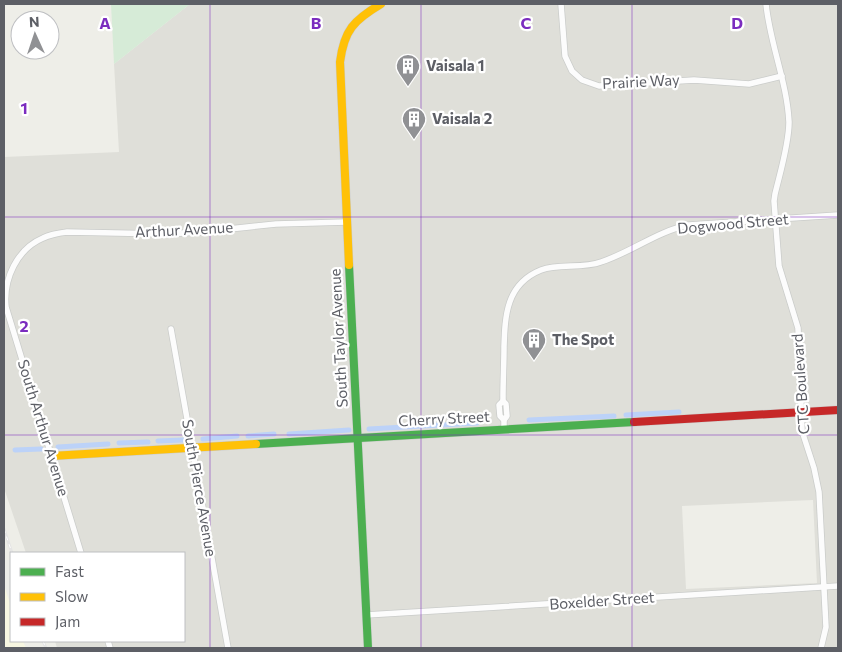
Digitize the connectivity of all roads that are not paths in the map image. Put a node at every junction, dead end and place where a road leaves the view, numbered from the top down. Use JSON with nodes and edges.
{"nodes":[{"id":1,"x":380,"y":4,"type":"edge"},
{"id":2,"x":561,"y":4,"type":"edge"},
{"id":3,"x":766,"y":4,"type":"edge"},
{"id":4,"x":782,"y":76,"type":"junction"},
{"id":5,"x":838,"y":215,"type":"edge"},
{"id":6,"x":776,"y":219,"type":"junction"},
{"id":7,"x":347,"y":222,"type":"junction"},
{"id":8,"x":27,"y":250,"type":"joint"},
{"id":9,"x":171,"y":329,"type":"dead end"},
{"id":10,"x":838,"y":410,"type":"edge"},
{"id":11,"x":801,"y":412,"type":"junction"},
{"id":12,"x":504,"y":430,"type":"junction"},
{"id":13,"x":357,"y":437,"type":"junction"},
{"id":14,"x":192,"y":447,"type":"junction"},
{"id":15,"x":51,"y":456,"type":"junction"},
{"id":16,"x":81,"y":552,"type":"edge"},
{"id":17,"x":838,"y":586,"type":"edge"},
{"id":18,"x":824,"y":587,"type":"junction"},
{"id":19,"x":366,"y":615,"type":"junction"},
{"id":20,"x":228,"y":648,"type":"edge"},
{"id":21,"x":368,"y":648,"type":"edge"},
{"id":22,"x":821,"y":648,"type":"edge"}],
"edges":[{"from":1,"to":7,"type":"street","name":"South Taylor Avenue"},
{"from":2,"to":4,"type":"street","name":"Prairie Way"},
{"from":3,"to":4,"type":"street","name":"CTC Boulevard"},
{"from":4,"to":6,"type":"street","name":"CTC Boulevard"},
{"from":5,"to":6,"type":"street","name":"Dogwood Street"},
{"from":6,"to":11,"type":"street","name":"CTC Boulevard"},
{"from":6,"to":12,"type":"street","name":"Dogwood Street"},
{"from":7,"to":8,"type":"street","name":"Arthur Avenue"},
{"from":7,"to":13,"type":"street","name":"South Taylor Avenue"},
{"from":8,"to":15,"type":"street","name":"South Arthur Avenue"},
{"from":9,"to":14,"type":"street","name":"South Pierce Avenue"},
{"from":10,"to":11,"type":"street","name":"Cherry Street"},
{"from":11,"to":12,"type":"street","name":"Cherry Street"},
{"from":11,"to":18,"type":"street","name":"CTC Boulevard"},
{"from":12,"to":13,"type":"street","name":"Cherry Street"},
{"from":13,"to":14,"type":"street","name":"Cherry Street"},
{"from":13,"to":19,"type":"street","name":"South Taylor Avenue"},
{"from":14,"to":15,"type":"street","name":"Cherry Street"},
{"from":14,"to":20,"type":"street","name":"South Pierce Avenue"},
{"from":15,"to":16,"type":"street","name":"South Arthur Avenue"},
{"from":17,"to":18,"type":"street","name":"Boxelder Street"},
{"from":18,"to":19,"type":"street","name":"Boxelder Street"},
{"from":18,"to":22,"type":"street","name":"CTC Boulevard"},
{"from":19,"to":21,"type":"street","name":"South Taylor Avenue"}]}
